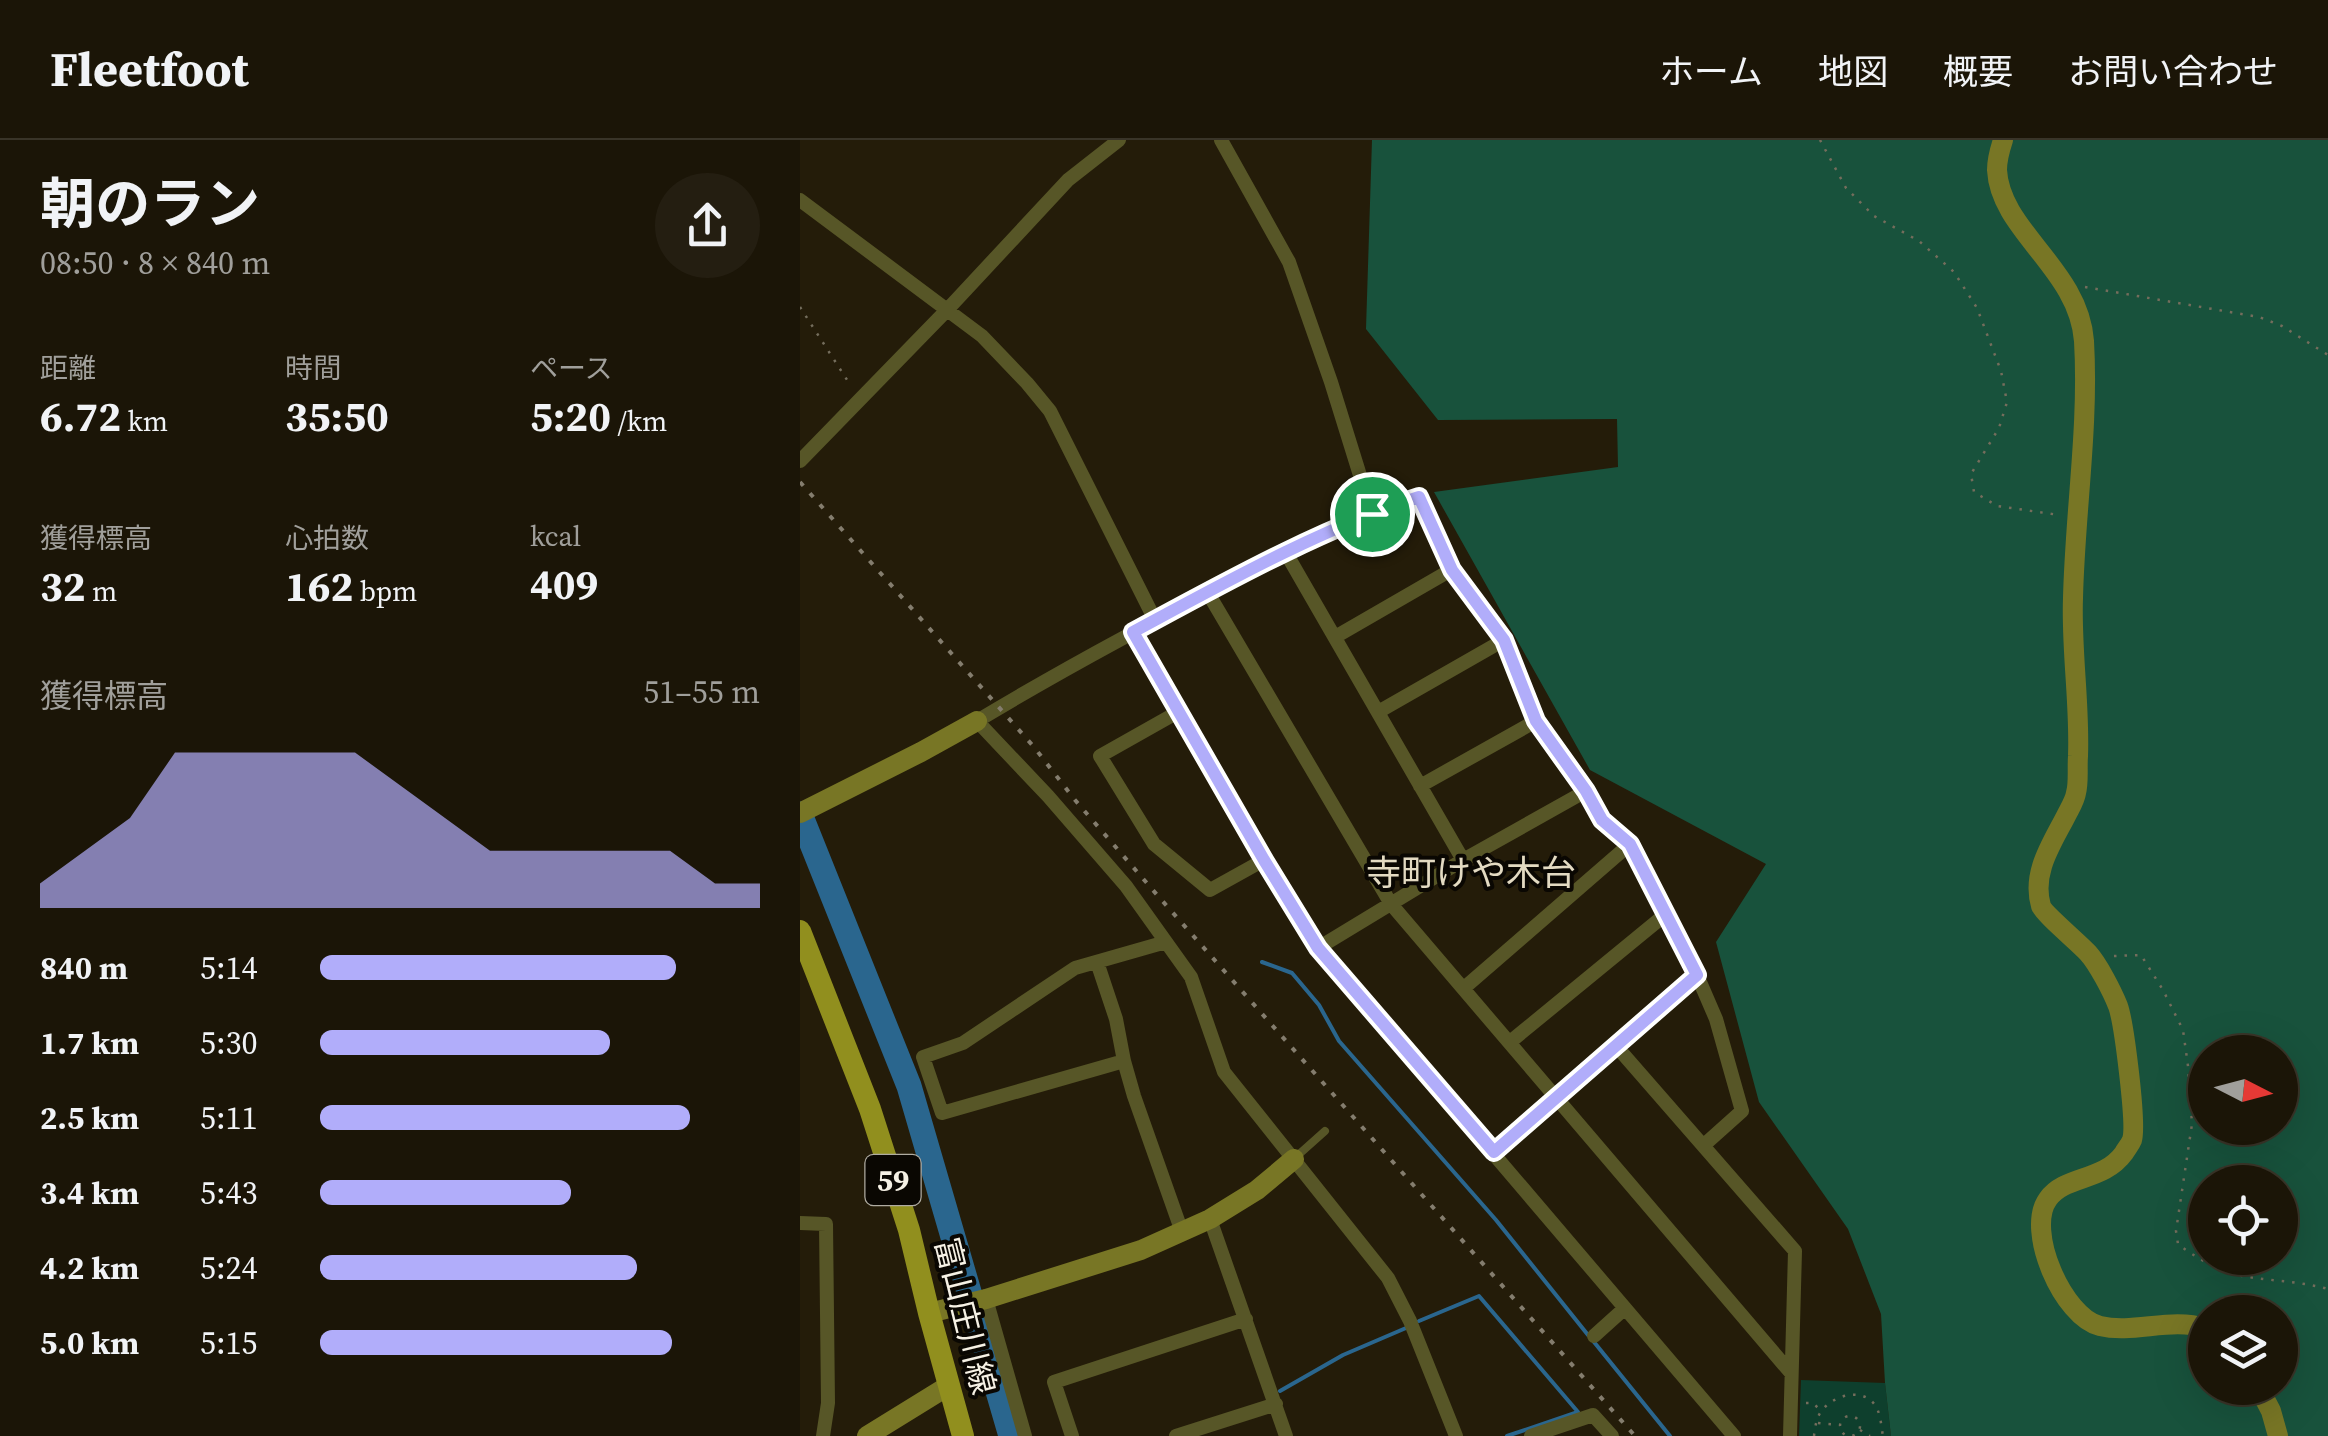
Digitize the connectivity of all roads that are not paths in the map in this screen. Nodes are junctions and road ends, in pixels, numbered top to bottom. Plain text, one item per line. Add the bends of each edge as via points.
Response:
1 (1118, 140) edge
2 (1222, 140) edge
3 (2003, 140) edge
4 (800, 200) edge
5 (947, 310) junction
6 (800, 461) edge
7 (1372, 514) junction
8 (1286, 553) junction
9 (1452, 570) junction
10 (1208, 593) junction
11 (1155, 620) junction
12 (1133, 632) junction
13 (1335, 637) junction
14 (1504, 640) junction
15 (1178, 712) junction
16 (1378, 712) junction
17 (976, 721) junction
18 (1536, 721) junction
19 (1420, 786) junction
20 (1586, 791) junction
21 (805, 810) edge
22 (1630, 844) junction
23 (1264, 860) junction
24 (1463, 860) junction
25 (1392, 904) junction
26 (1666, 914) junction
27 (802, 941) edge
28 (1166, 942) junction
29 (1318, 948) junction
30 (1097, 962) junction
31 (1697, 975) junction
32 (1464, 988) junction
33 (1510, 1042) junction
34 (1617, 1046) junction
35 (1124, 1061) junction
36 (1557, 1097) junction
37 (1325, 1132) dead end
38 (1704, 1145) junction
39 (1494, 1152) junction
40 (1294, 1159) junction
41 (1210, 1220) junction
42 (800, 1223) edge
43 (1182, 1232) junction
44 (986, 1299) junction
45 (1624, 1309) junction
46 (929, 1313) junction
47 (1246, 1319) junction
48 (2188, 1325) edge
49 (1594, 1336) dead end
50 (1791, 1373) junction
51 (948, 1386) junction
52 (1276, 1404) junction
53 (2268, 1405) edge
54 (822, 1436) edge
55 (866, 1436) edge
56 (963, 1436) edge
57 (1025, 1436) edge
58 (1072, 1436) edge
59 (1176, 1436) edge
60 (1286, 1436) edge
61 (1456, 1436) edge
62 (1530, 1436) edge
63 (1612, 1436) edge
64 (1734, 1436) edge
65 (1790, 1436) edge
66 (2278, 1436) edge

1 - 5 street via 1068,180
2 - 7 street via 1290,262
3 - 48 street via 1997,169 2002,192 2064,282 2081,314 2084,339 2072,600 2076,795 2044,856 2041,907 2092,957 2118,1006 2132,1104 2132,1140 2120,1158 2045,1202 2044,1246 2054,1278 2088,1320 2101,1326
4 - 5 street
5 - 6 street
5 - 11 street via 982,336 1050,411
7 - 8 street
7 - 9 street via 1419,497
8 - 10 street
8 - 13 street
9 - 13 street
9 - 14 street
10 - 11 street
10 - 25 street
11 - 12 street
12 - 15 street
12 - 17 street
13 - 16 street
14 - 16 street
14 - 18 street
15 - 23 street
15 - 23 street via 1100,756 1154,844 1210,890
16 - 19 street
17 - 21 street
17 - 28 street via 1113,871
18 - 19 street
18 - 20 street
19 - 24 street
20 - 22 street via 1602,820
20 - 24 street
22 - 26 street
22 - 32 street
23 - 29 street
24 - 25 street
25 - 29 street
25 - 32 street
26 - 31 street
26 - 33 street
27 - 46 main road, 富山庄川線 / 59 via 870,1109
28 - 30 street
28 - 40 street via 1191,977 1224,1072
29 - 39 street
30 - 35 street
30 - 35 street via 1076,968 963,1043 923,1057 942,1113
31 - 34 street
31 - 38 street via 1742,1111
32 - 33 street
33 - 36 street
34 - 36 street
34 - 38 street
35 - 43 street
36 - 39 street
36 - 50 street
37 - 40 lane
38 - 50 street via 1794,1251
39 - 45 street
40 - 41 street
40 - 61 street via 1388,1278
41 - 43 street
41 - 47 street
42 - 54 street via 826,1224 828,1402
43 - 44 street
44 - 46 street
44 - 57 street
45 - 49 street
45 - 64 street
46 - 51 main road, 富山庄川線 / 59
47 - 52 street
47 - 58 street via 1054,1382
50 - 65 street
51 - 55 street
51 - 56 main road, 富山庄川線 / 59
52 - 59 street
52 - 60 street
53 - 66 street
62 - 63 street via 1593,1415

